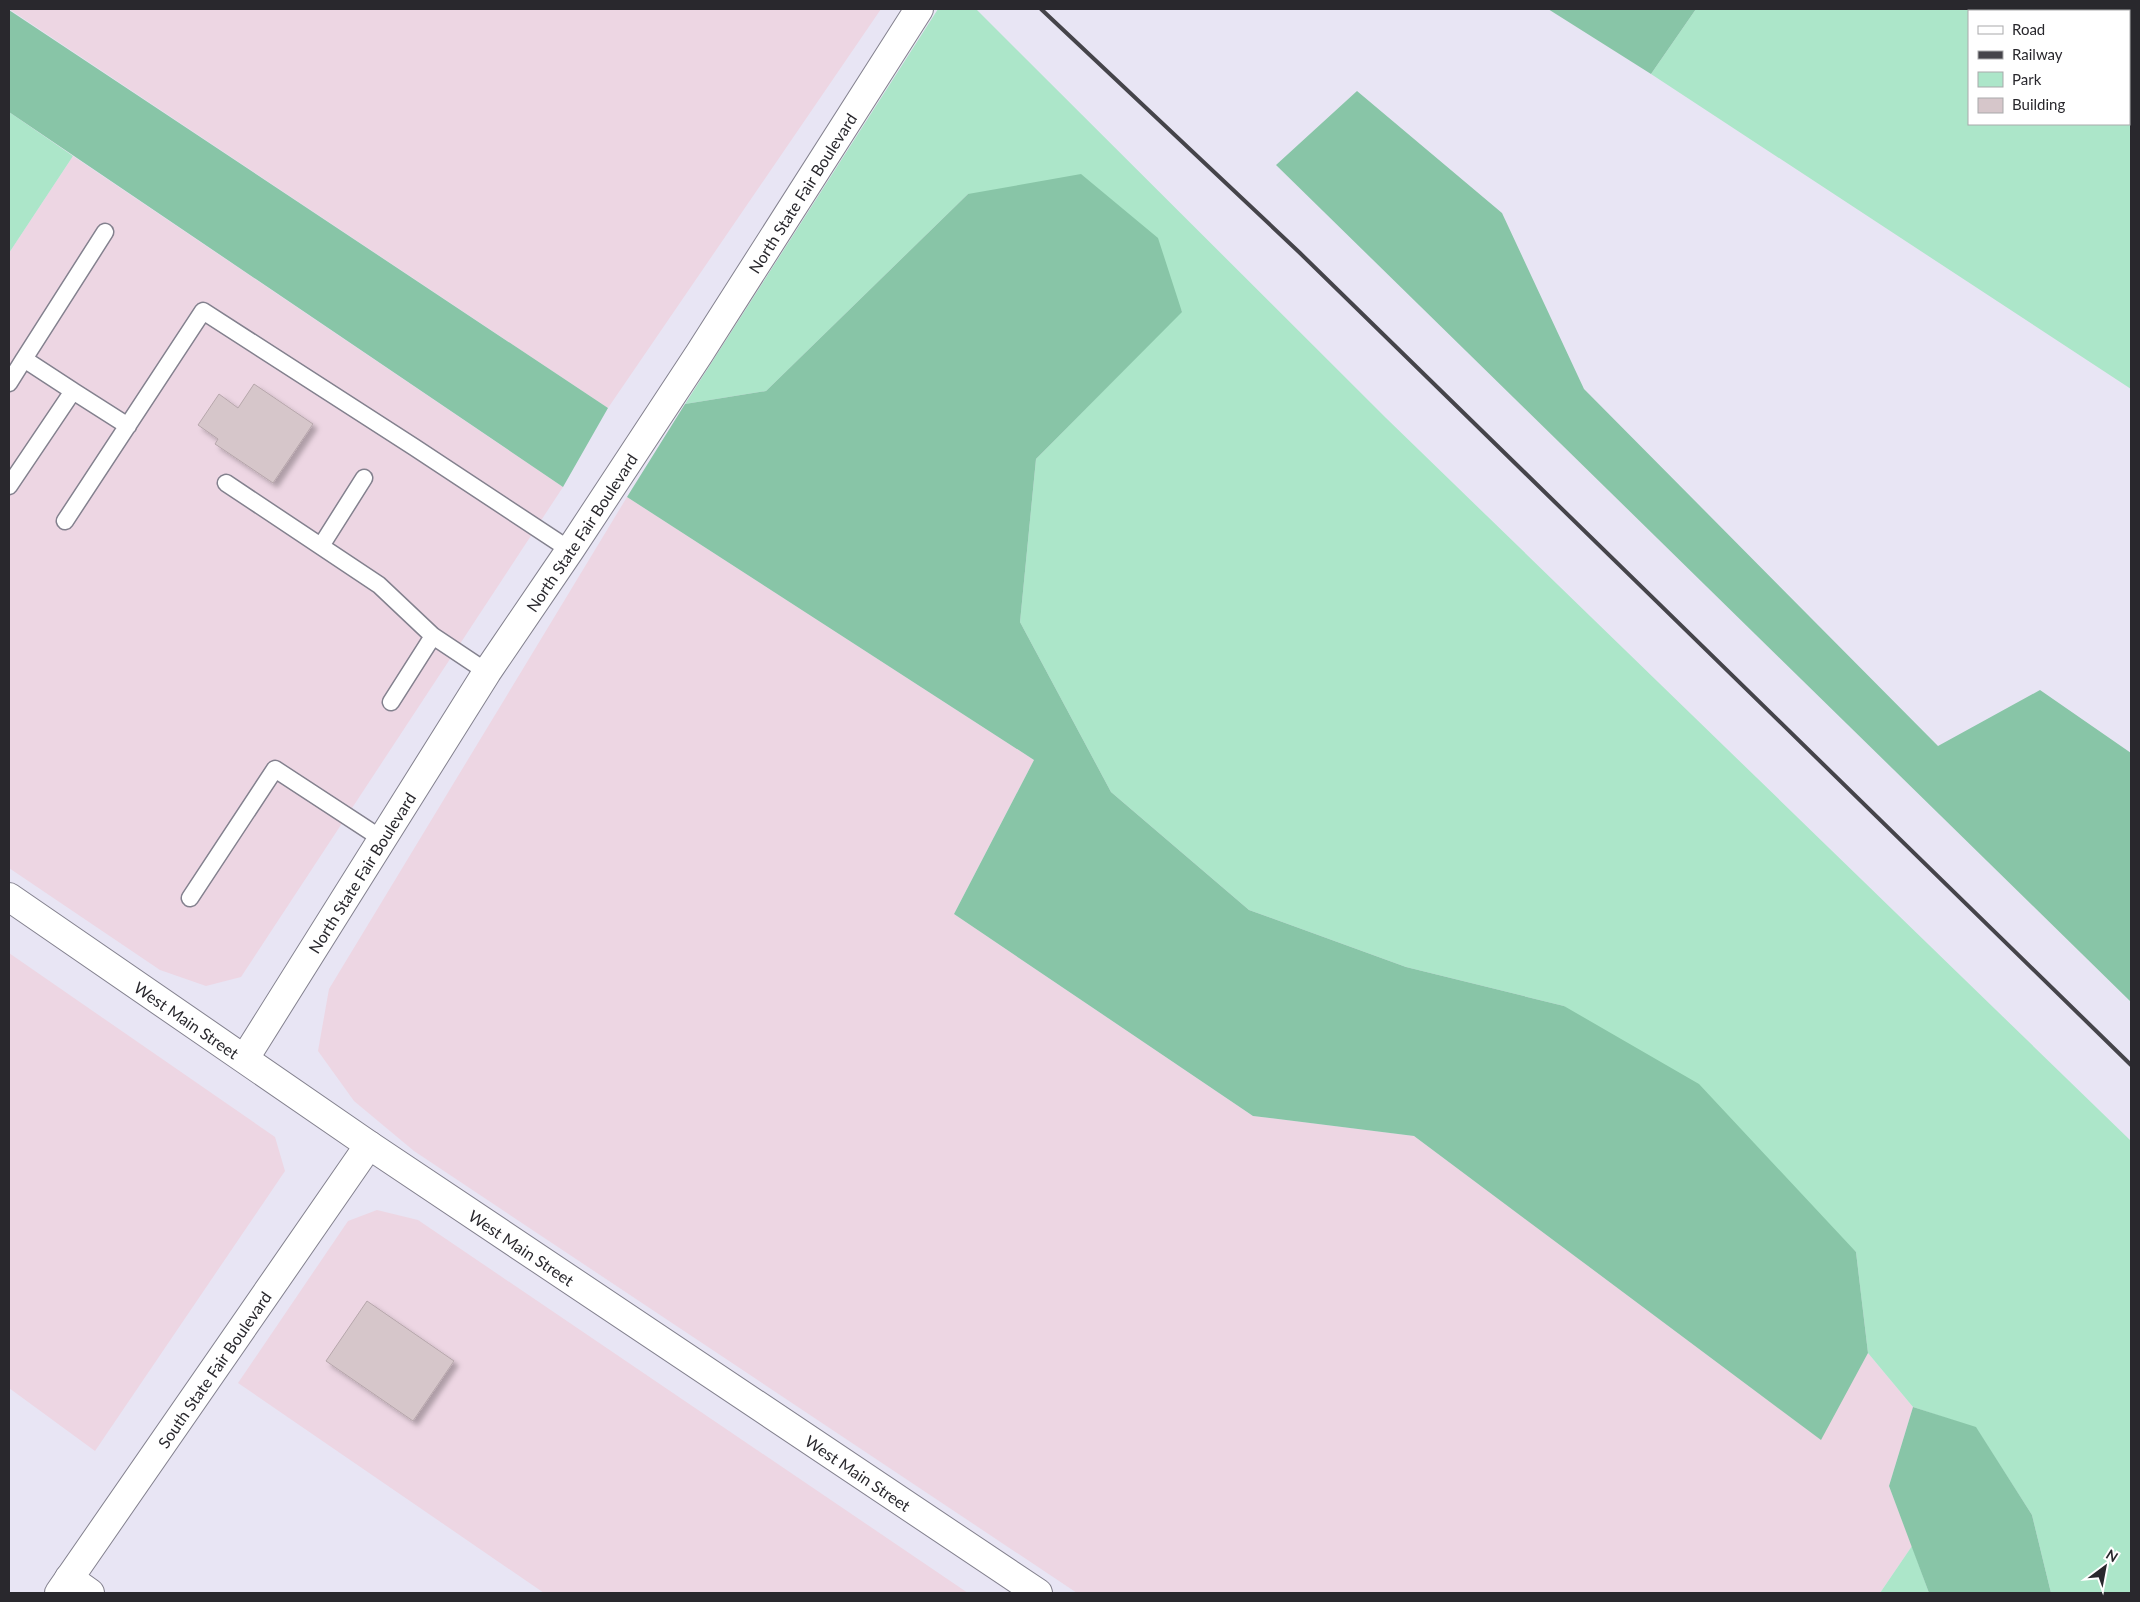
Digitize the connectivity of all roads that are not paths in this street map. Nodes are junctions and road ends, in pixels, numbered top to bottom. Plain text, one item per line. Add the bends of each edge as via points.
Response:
1 (919, 9) edge
2 (104, 232) dead end
3 (24, 359) junction
4 (9, 382) edge
5 (73, 391) junction
6 (128, 426) junction
7 (364, 478) dead end
8 (226, 483) dead end
9 (9, 486) edge
10 (65, 521) dead end
11 (321, 546) junction
12 (570, 550) junction
13 (433, 636) junction
14 (487, 672) junction
15 (391, 702) dead end
16 (382, 840) junction
17 (9, 897) edge
18 (190, 898) dead end
19 (244, 1058) junction
20 (370, 1145) junction
21 (72, 1588) edge
22 (1038, 1593) edge

1 - 12 street, North State Fair Boulevard
2 - 3 lane
3 - 4 lane
3 - 5 lane
5 - 6 lane
5 - 9 lane
6 - 10 lane
6 - 12 lane via 203,311
7 - 11 lane
8 - 11 lane
11 - 13 lane via 379,585
12 - 14 street, North State Fair Boulevard
13 - 14 lane
13 - 15 lane
14 - 16 street, North State Fair Boulevard
16 - 18 lane via 275,769
16 - 19 street, North State Fair Boulevard
17 - 19 street, West Main Street
19 - 20 street, West Main Street
20 - 21 street, South State Fair Boulevard
20 - 22 street, West Main Street

